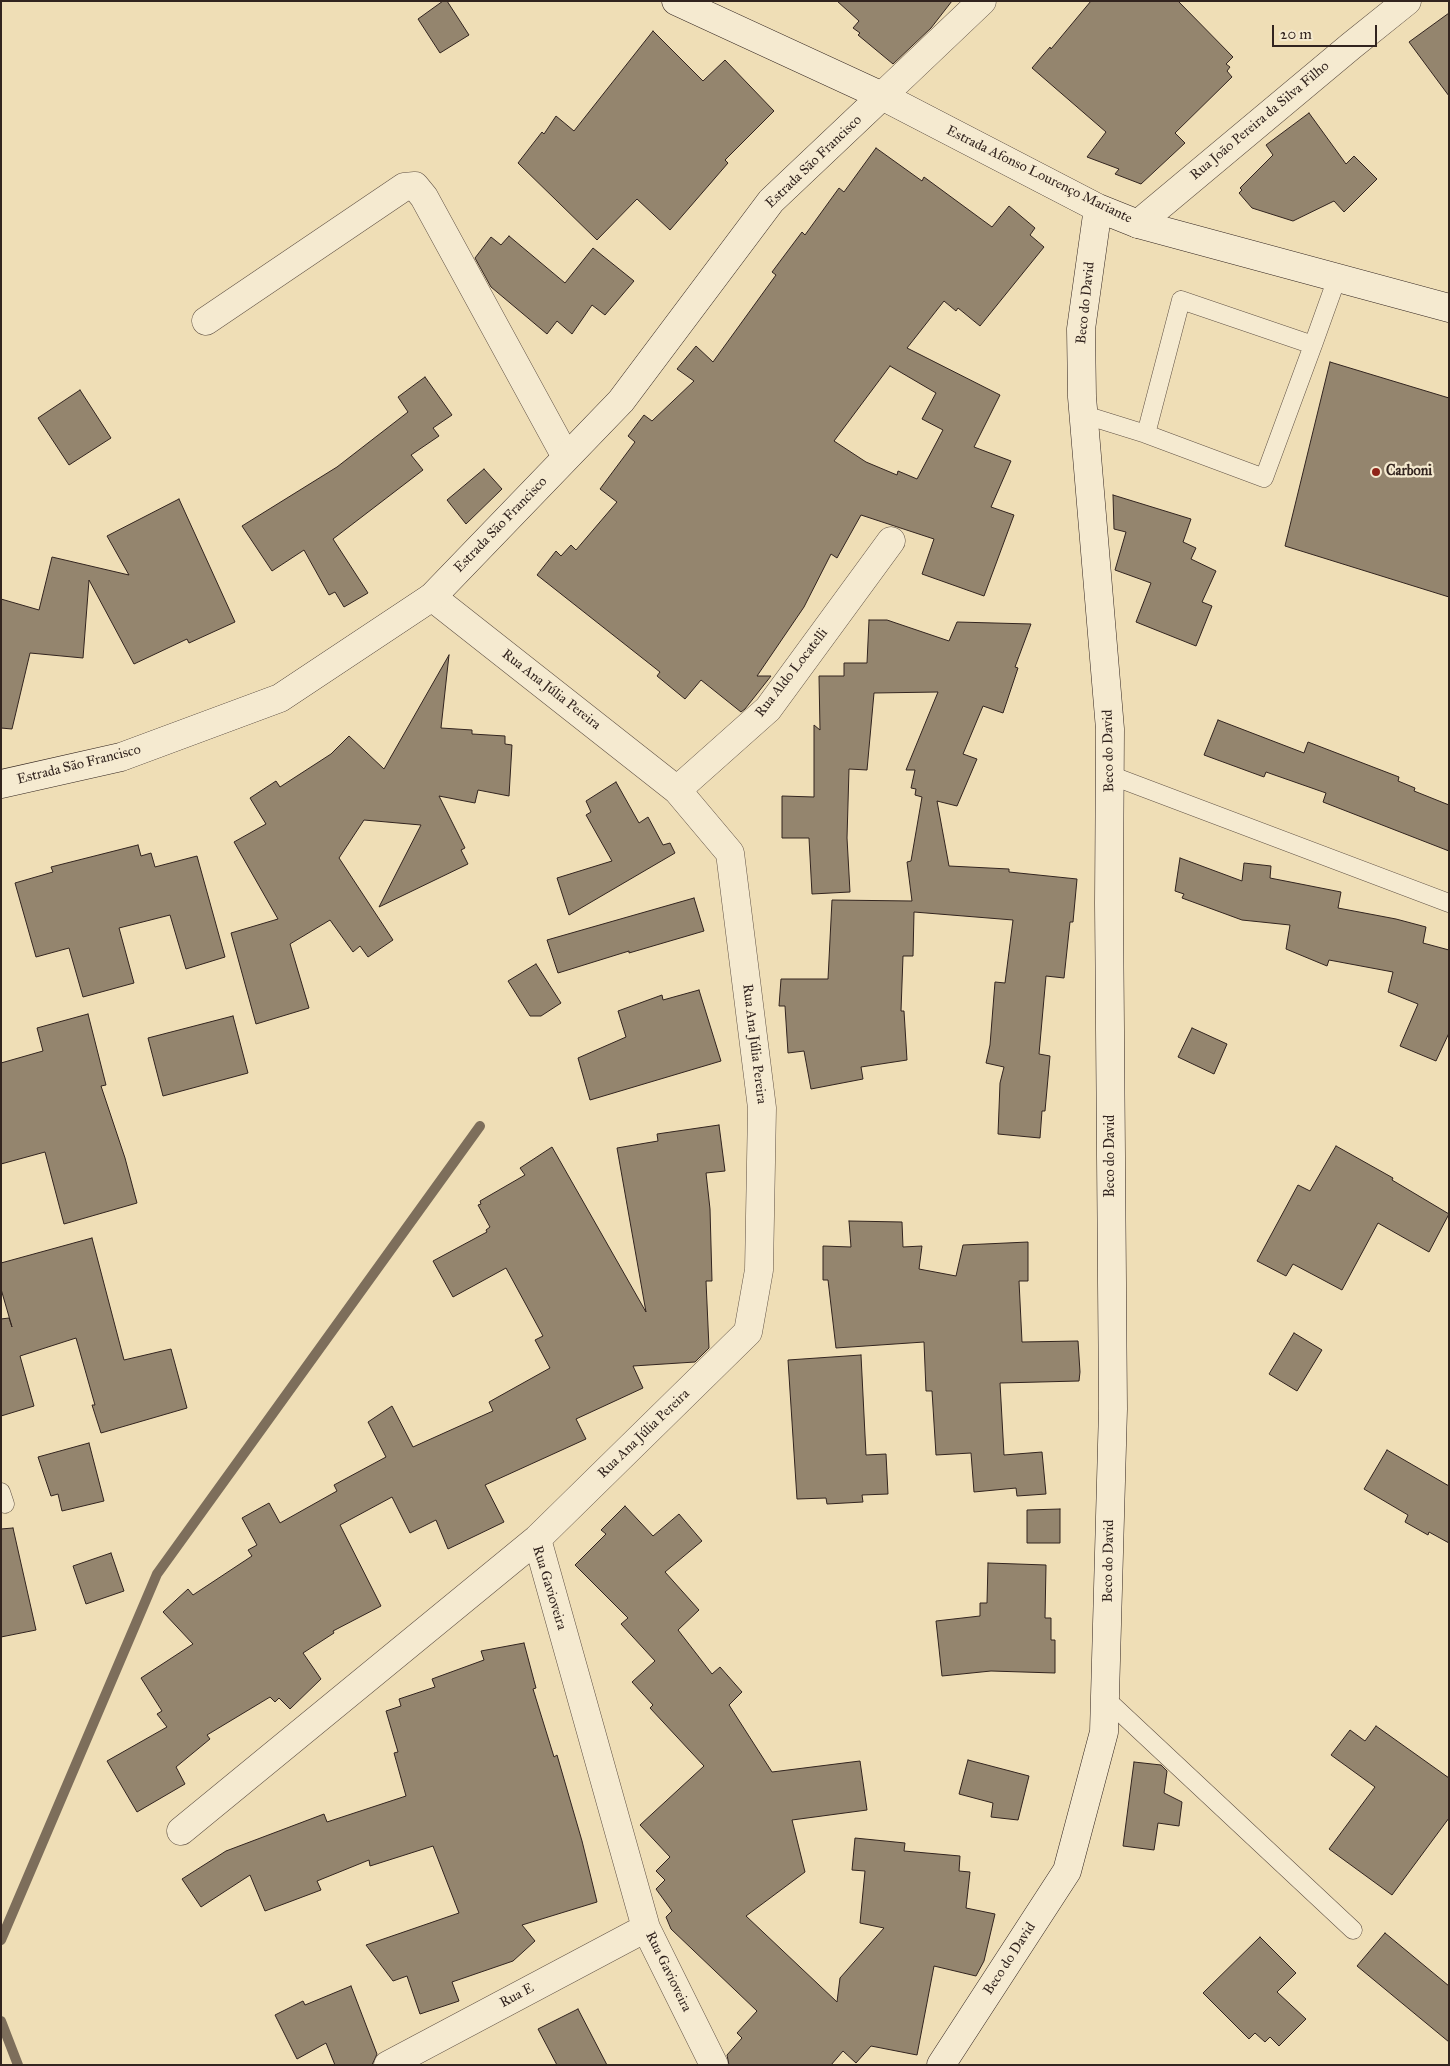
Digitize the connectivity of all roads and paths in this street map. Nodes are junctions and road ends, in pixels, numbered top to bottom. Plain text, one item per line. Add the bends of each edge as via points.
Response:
1 (676, 1) edge
2 (982, 1) edge
3 (1407, 1) edge
4 (882, 96) junction
5 (1098, 208) junction
6 (1138, 224) junction
7 (1337, 278) junction
8 (1449, 308) edge
9 (206, 321) dead end
10 (1313, 345) junction
11 (1084, 415) junction
12 (1146, 434) junction
13 (566, 457) junction
14 (891, 541) dead end
15 (432, 597) junction
16 (1110, 775) junction
17 (1, 784) edge
18 (677, 790) junction
19 (1449, 903) edge
20 (536, 1539) junction
21 (1106, 1699) junction
22 (181, 1831) dead end
23 (646, 1928) junction
24 (1353, 1930) dead end
25 (388, 2065) edge
26 (714, 2065) edge
27 (941, 2065) edge

1 - 4 street, Estrada Afonso Lourenço Mariante
2 - 4 street, Estrada São Francisco
3 - 6 street, Rua João Pereira da Silva Filho
4 - 5 street, Estrada Afonso Lourenço Mariante
4 - 13 street, Estrada São Francisco via 771,201 621,401
5 - 6 street, Estrada Afonso Lourenço Mariante
5 - 11 street, Beco do David via 1081,329
6 - 7 street, Estrada Afonso Lourenço Mariante
7 - 8 street, Estrada Afonso Lourenço Mariante
7 - 10 lane
9 - 13 street via 404,187 415,186 424,197
10 - 12 lane via 1264,478
10 - 12 lane via 1181,300
11 - 12 lane
11 - 16 street, Beco do David via 1110,729
13 - 15 street, Estrada São Francisco
14 - 18 street, Rua Aldo Locatelli via 768,708
15 - 17 street, Estrada São Francisco via 280,698 121,757
15 - 18 street, Rua Ana Júlia Pereira
16 - 19 lane
16 - 21 street, Beco do David via 1113,1409
18 - 20 street, Rua Ana Júlia Pereira via 730,853 762,1108 759,1270 748,1332
20 - 22 street, Rua Gavioveira
20 - 23 street, Rua Gavioveira
21 - 24 lane
21 - 27 street, Beco do David via 1104,1732 1068,1871
23 - 25 street, Rua E
23 - 26 street, Rua Gavioveira

